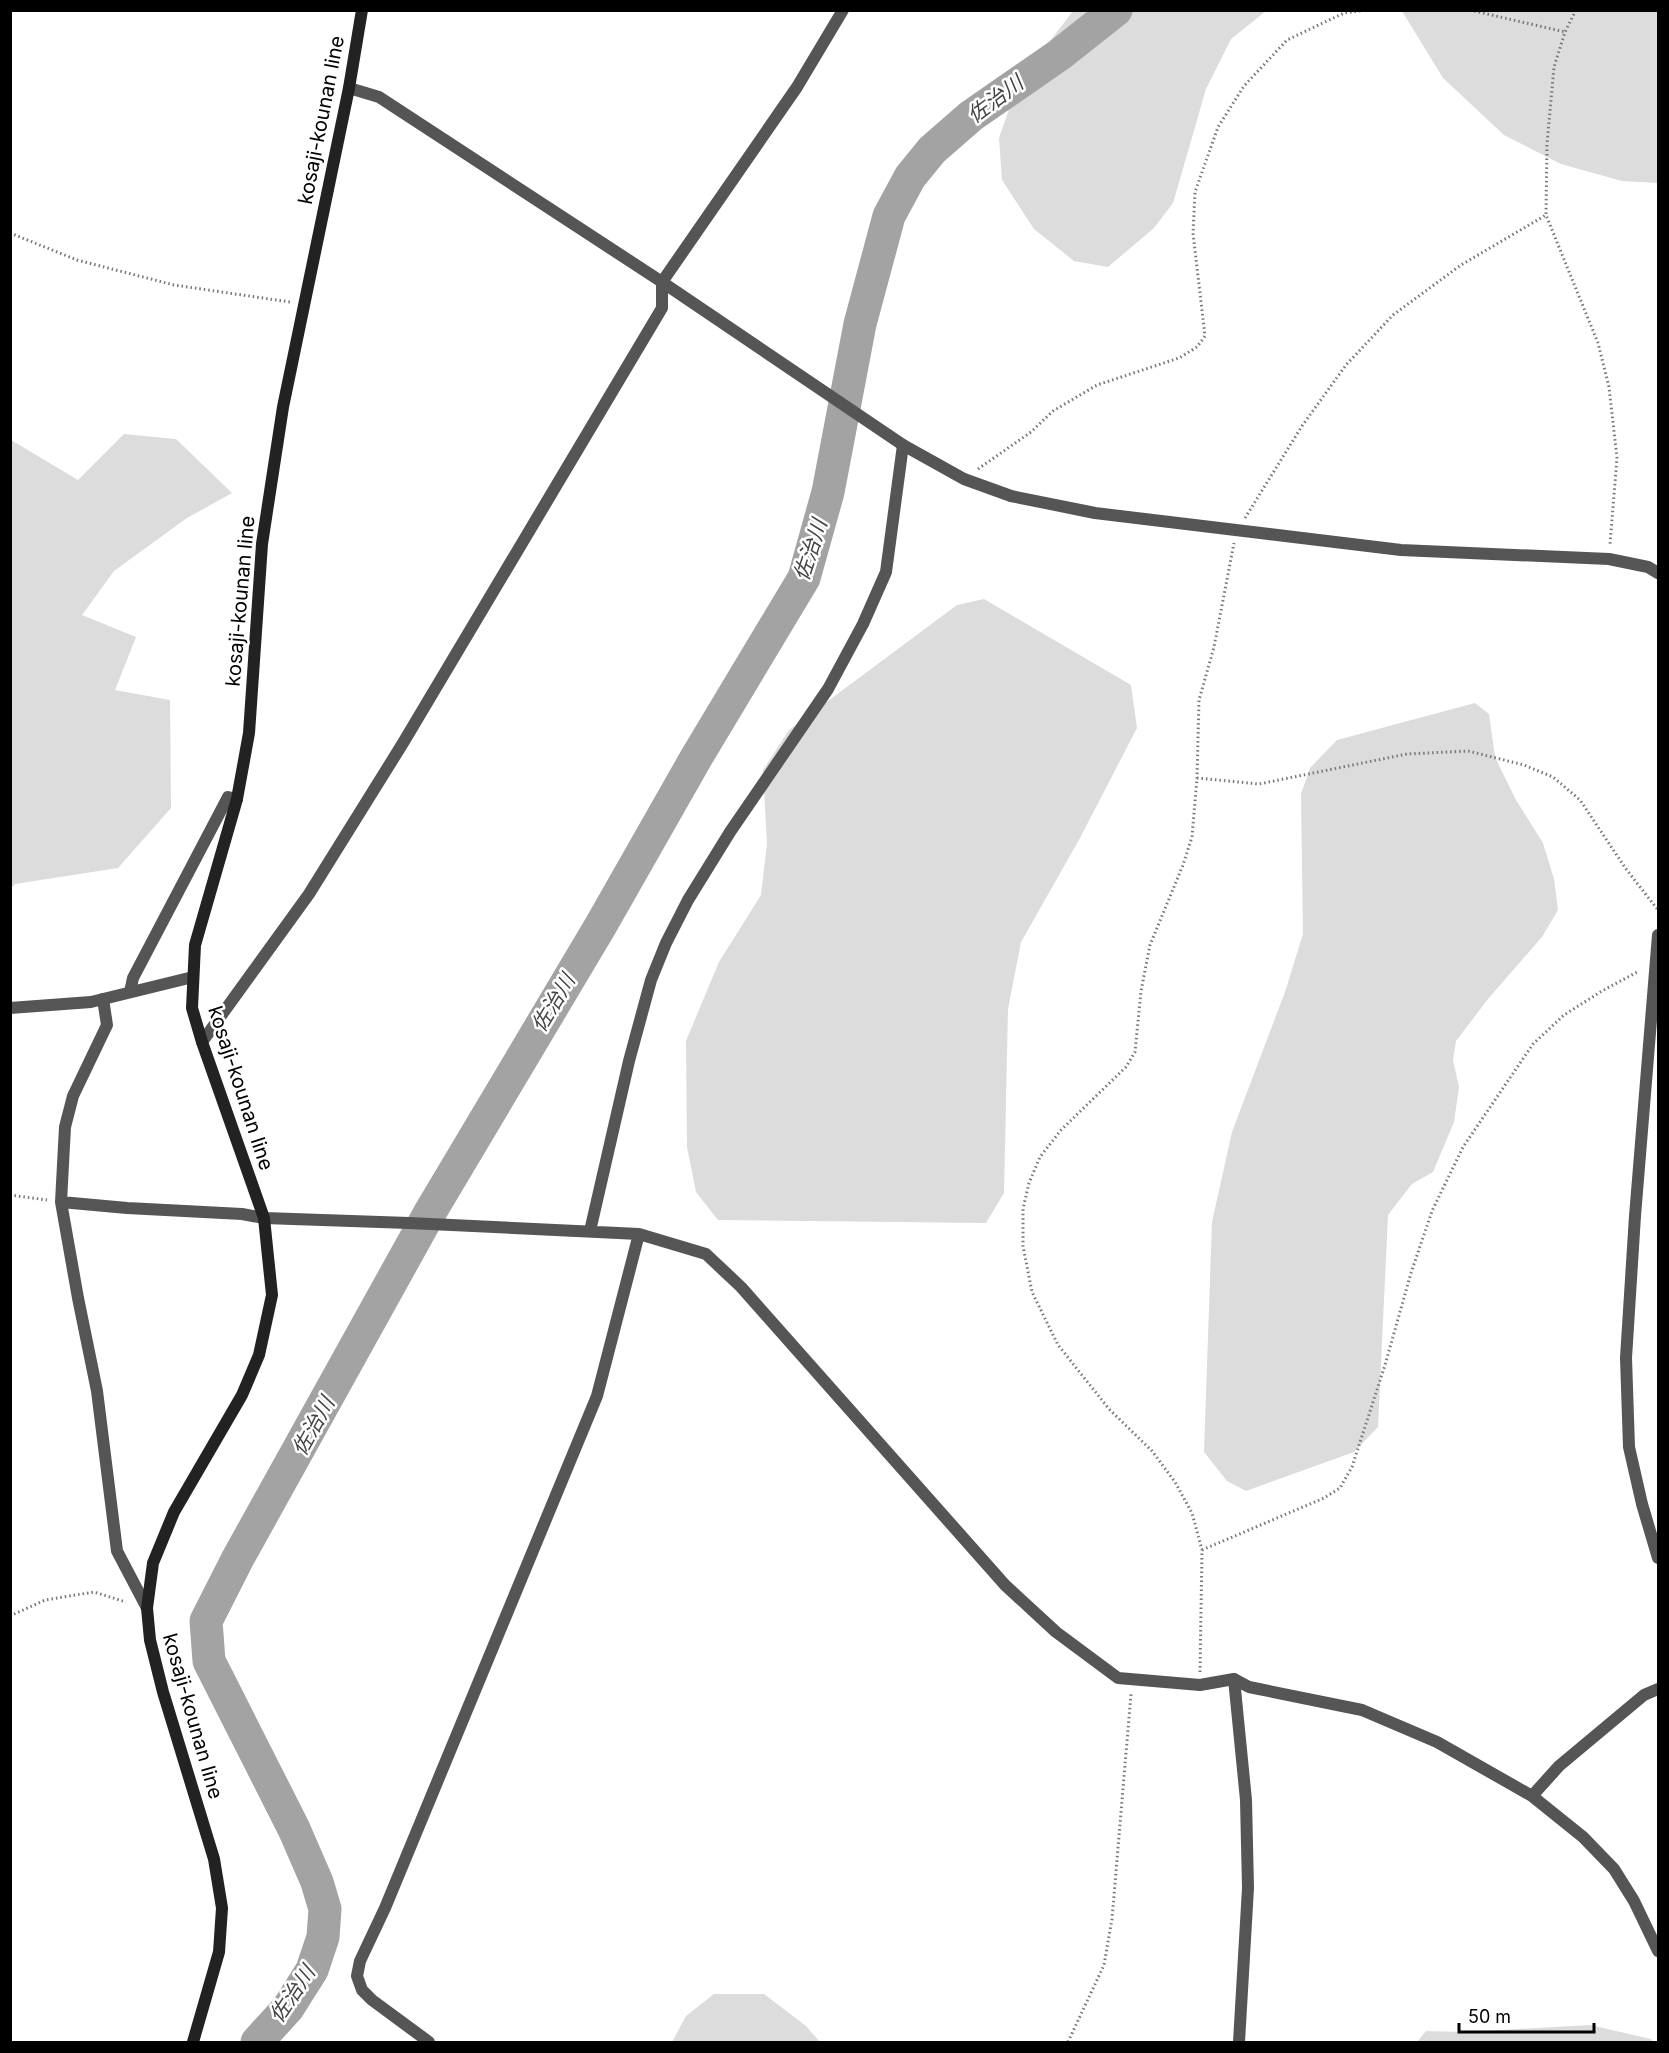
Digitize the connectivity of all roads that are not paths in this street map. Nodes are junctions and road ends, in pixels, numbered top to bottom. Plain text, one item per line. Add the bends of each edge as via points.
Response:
1 (362, 10) edge
2 (843, 10) edge
3 (348, 88) junction
4 (662, 282) junction
5 (903, 445) junction
6 (1659, 573) edge
7 (237, 799) junction
8 (1659, 935) edge
9 (193, 977) junction
10 (130, 992) junction
11 (103, 999) junction
12 (10, 1008) edge
13 (202, 1042) junction
14 (61, 1202) junction
15 (264, 1218) junction
16 (590, 1231) junction
17 (639, 1234) junction
18 (1659, 1558) edge
19 (147, 1608) junction
20 (1234, 1679) junction
21 (1659, 1689) edge
22 (1532, 1796) junction
23 (1659, 1951) edge
24 (193, 2043) edge
25 (429, 2043) edge
26 (1239, 2043) edge

1 - 3 main road, kosaji-kounan line
2 - 4 street via 797,87
3 - 4 street via 379,97
3 - 7 main road, kosaji-kounan line via 283,407 262,544 249,733
4 - 5 street
4 - 13 street via 662,308 409,733 309,894
5 - 6 street via 964,479 1011,496 1095,513 1401,550 1609,559
5 - 16 street via 886,572 863,624 828,689 688,900 651,980
7 - 9 main road, kosaji-kounan line via 195,945
7 - 10 street via 228,797 133,978
8 - 18 street via 1626,1358 1629,1447
9 - 10 street
9 - 13 main road, kosaji-kounan line via 192,1008
10 - 11 street
11 - 12 street
11 - 14 street via 107,1025 73,1096 65,1127
13 - 15 main road, kosaji-kounan line
14 - 15 street
14 - 19 street via 97,1391 117,1551
15 - 16 street
15 - 19 main road, kosaji-kounan line via 272,1295 259,1355 242,1395 174,1512 153,1563
16 - 17 street
17 - 20 street via 706,1254 741,1287 1005,1585 1056,1632 1118,1678 1200,1685
17 - 25 street via 597,1396 360,1961 357,1976 362,1990
19 - 24 main road, kosaji-kounan line via 155,1661 214,1859 222,1908 219,1952
20 - 22 street via 1249,1687 1362,1710 1437,1742
20 - 26 street via 1246,1800 1248,1888
21 - 22 street via 1644,1695 1559,1766
22 - 23 street via 1583,1837 1614,1869

